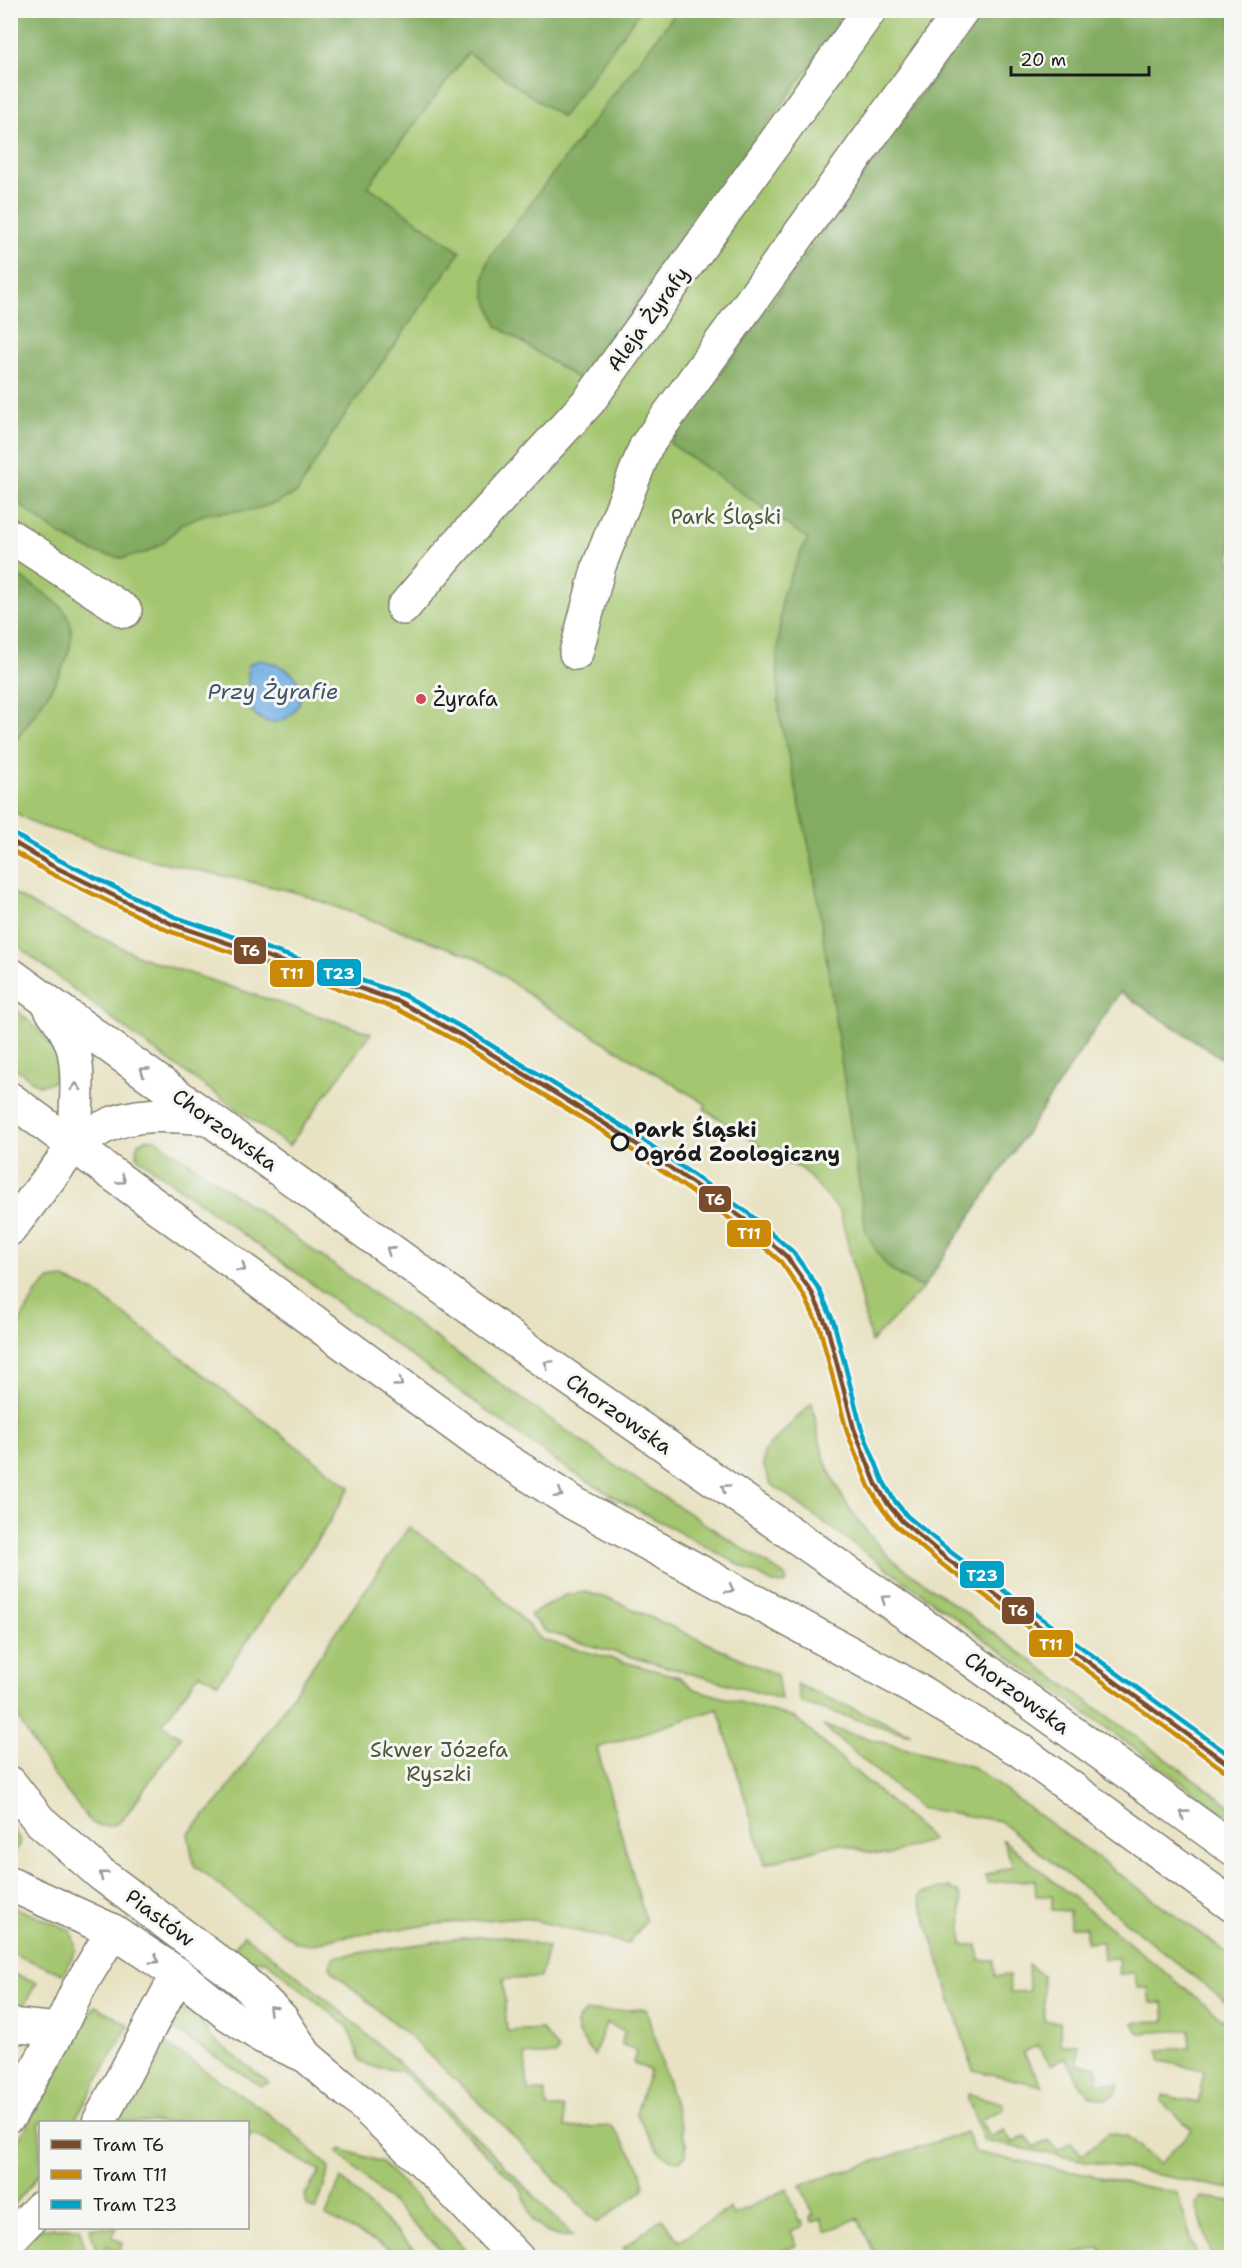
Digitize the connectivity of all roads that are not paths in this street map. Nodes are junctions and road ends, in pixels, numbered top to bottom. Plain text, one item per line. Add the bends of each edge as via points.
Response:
1 (870, 10) edge
2 (962, 10) edge
3 (10, 537) edge
4 (403, 608) dead end
5 (125, 611) dead end
6 (576, 653) dead end
7 (10, 974) edge
8 (40, 995) junction
9 (10, 1099) edge
10 (208, 1118) junction
11 (75, 1145) junction
12 (10, 1229) edge
13 (10, 1783) edge
14 (1232, 1848) edge
15 (10, 1884) edge
16 (1232, 1905) edge
17 (112, 1931) junction
18 (171, 1988) dead end
19 (10, 2025) edge
20 (59, 2030) junction
21 (306, 2056) junction
22 (10, 2115) edge
23 (100, 2121) edge
24 (39, 2209) edge
25 (10, 2239) edge
26 (517, 2258) edge

1 - 4 street, Aleja Żyrafy via 589,401
2 - 6 street via 646,446 599,566
3 - 5 street
7 - 8 street, Chorzowska
10 -> 8 street, Chorzowska
11 -> 8 street via 74,1050 64,1025
9 - 11 street
10 - 11 street via 159,1115 126,1119 103,1127
14 -> 10 street, Chorzowska via 933,1632 538,1357
11 - 12 street
11 -> 16 street via 485,1447 575,1504 896,1678 1018,1749
21 -> 13 street, Piastów via 282,2018 242,1980 101,1874 39,1820
15 - 17 street, Piastów
17 - 20 street
17 -> 21 street, Piastów via 263,2037
18 - 23 street
19 - 20 street
20 - 22 street
21 - 26 street, Piastów via 357,2098
24 - 25 street

